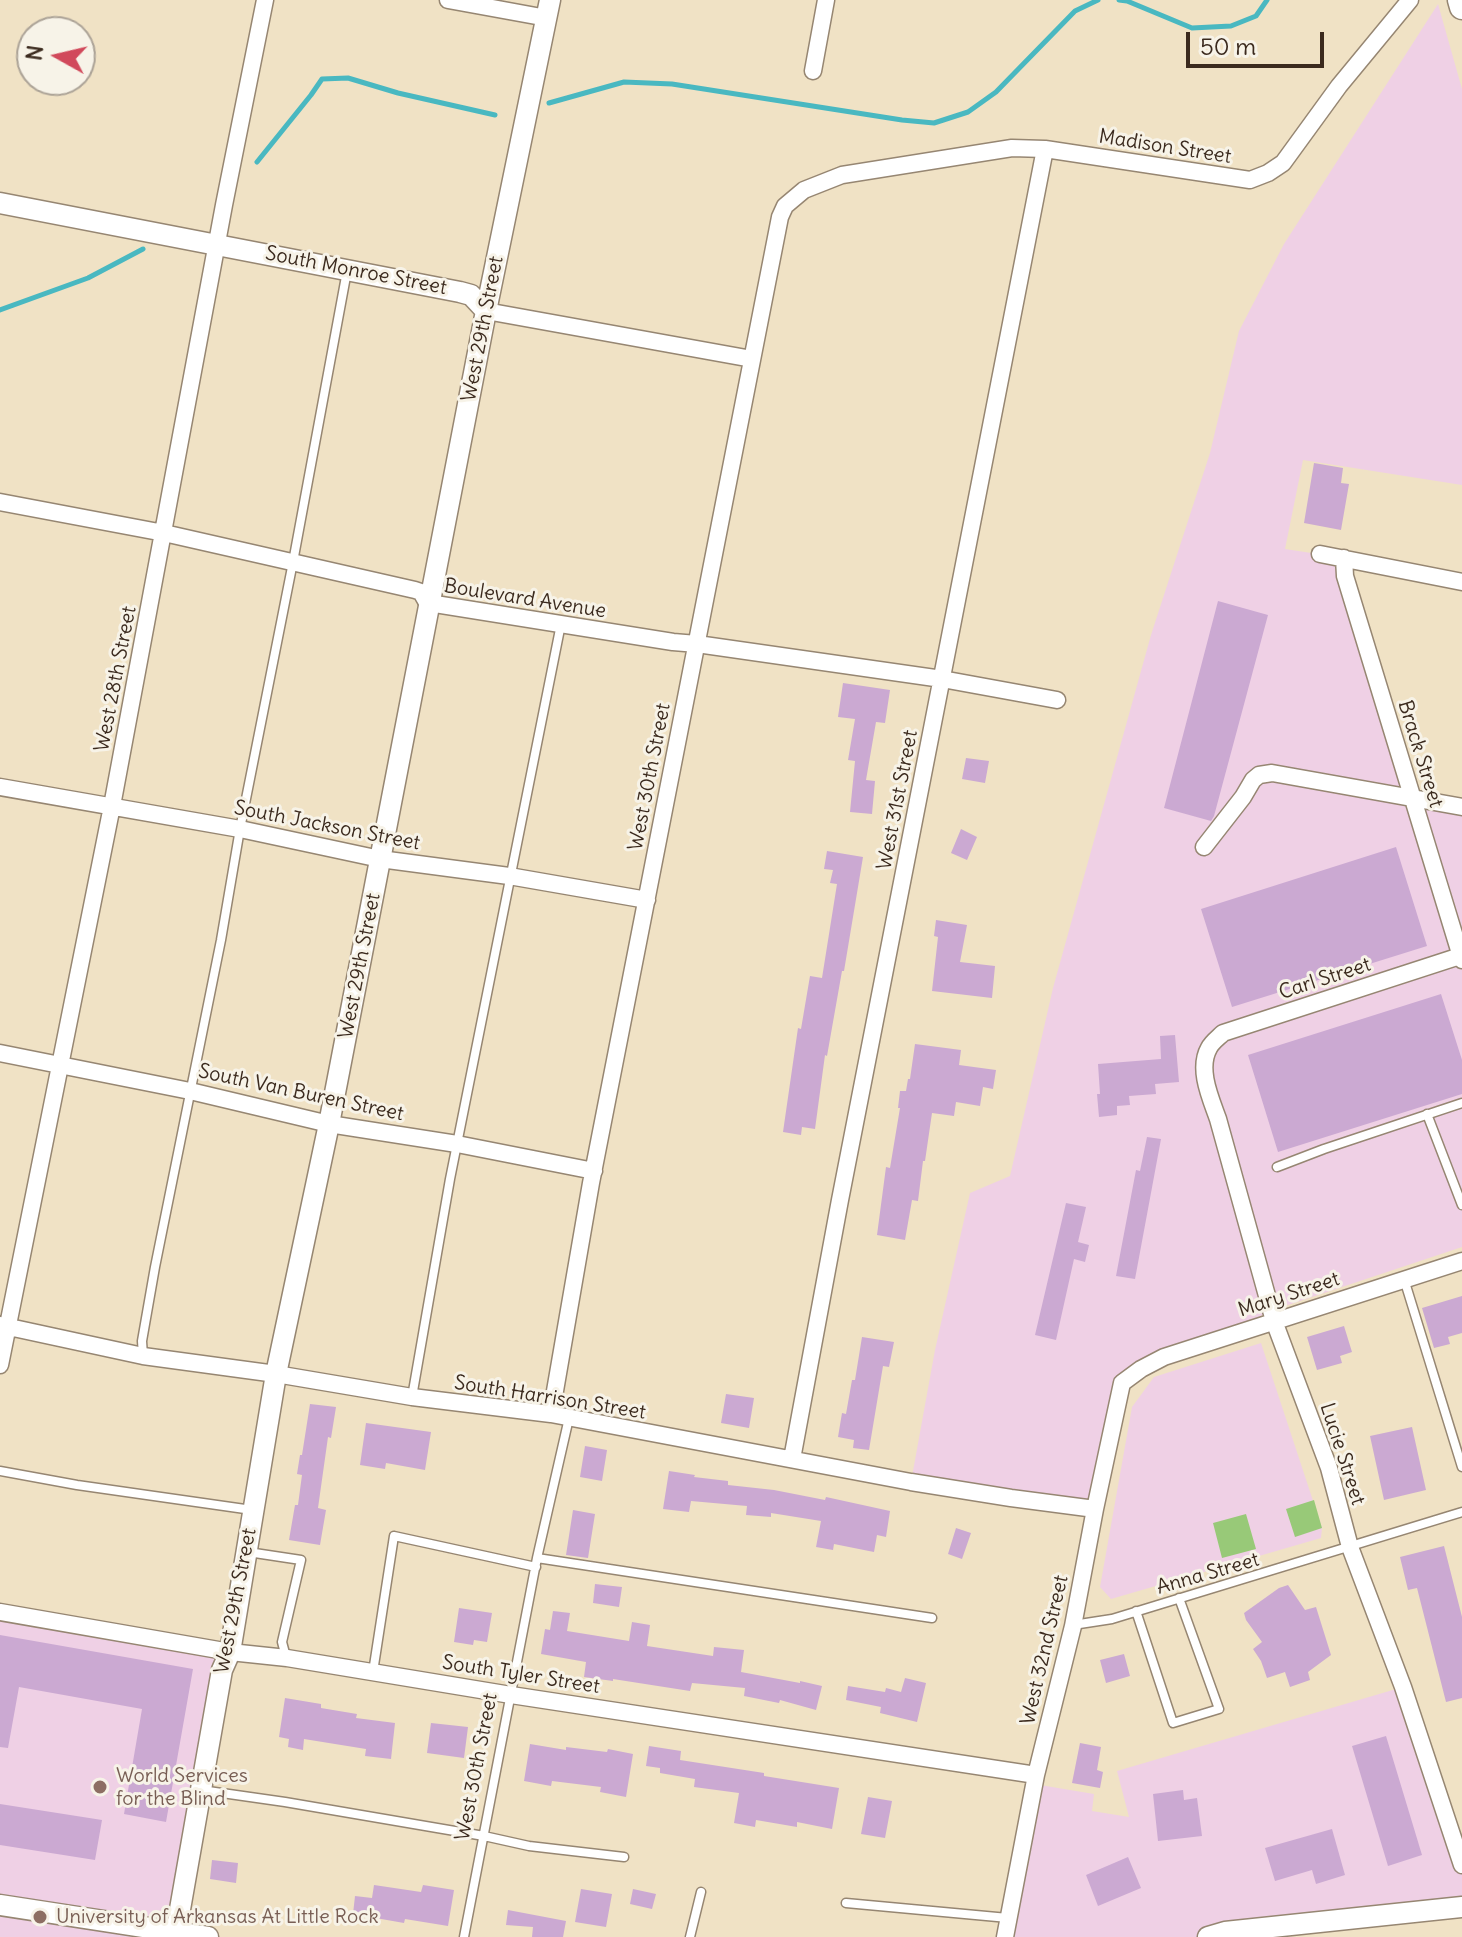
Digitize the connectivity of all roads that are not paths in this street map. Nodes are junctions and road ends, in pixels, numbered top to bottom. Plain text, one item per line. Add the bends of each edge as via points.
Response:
1 (265, 0) edge
2 (448, 0) edge
3 (826, 0) edge
4 (1410, 0) edge
5 (1460, 0) edge
6 (1462, 7) edge
7 (548, 9) edge
8 (813, 71) dead end
9 (1045, 149) junction
10 (834, 178) joint
11 (0, 203) edge
12 (218, 244) junction
13 (347, 270) junction
14 (486, 311) junction
15 (752, 359) junction
16 (0, 502) edge
17 (164, 533) junction
18 (1320, 554) dead end
19 (1344, 558) junction
20 (293, 562) junction
21 (1462, 582) edge
22 (429, 606) junction
23 (561, 624) junction
24 (697, 644) junction
25 (942, 679) junction
26 (1057, 700) dead end
27 (0, 787) edge
28 (1412, 797) junction
29 (112, 806) junction
30 (1462, 807) edge
31 (240, 829) junction
32 (1204, 847) dead end
33 (380, 859) junction
34 (509, 876) junction
35 (647, 900) junction
36 (1461, 958) edge
37 (1208, 1050) joint
38 (0, 1053) edge
39 (59, 1065) junction
40 (190, 1091) junction
41 (1462, 1103) edge
42 (1427, 1114) junction
43 (329, 1124) junction
44 (457, 1144) junction
45 (1277, 1167) dead end
46 (594, 1171) junction
47 (1462, 1205) edge
48 (1462, 1261) edge
49 (1404, 1279) junction
50 (1274, 1321) junction
51 (4, 1326) edge
52 (143, 1356) junction
53 (0, 1365) edge
54 (276, 1374) junction
55 (1131, 1376) joint
56 (412, 1397) junction
57 (551, 1414) junction
58 (569, 1418) junction
59 (792, 1459) junction
60 (1462, 1467) edge
61 (0, 1471) edge
62 (1095, 1509) junction
63 (1462, 1512) edge
64 (254, 1513) junction
65 (1350, 1547) junction
66 (248, 1552) junction
67 (537, 1562) junction
68 (1179, 1598) junction
69 (1136, 1611) junction
70 (0, 1612) edge
71 (932, 1618) dead end
72 (1073, 1626) junction
73 (230, 1652) junction
74 (287, 1658) junction
75 (373, 1672) junction
76 (511, 1695) junction
77 (1036, 1775) junction
78 (200, 1790) junction
79 (484, 1836) junction
80 (624, 1857) dead end
81 (1462, 1865) edge
82 (701, 1892) dead end
83 (846, 1903) dead end
84 (0, 1905) edge
85 (1462, 1907) edge
86 (1009, 1918) junction
87 (176, 1934) edge
88 (208, 1937) edge
89 (464, 1937) edge
90 (690, 1937) edge
91 (1005, 1937) edge
92 (1208, 1937) edge

1 - 12 street, West 28th Street
2 - 7 street
3 - 8 street
4 - 9 street, Madison Street via 1283,163 1268,173 1250,180
5 - 6 main road
7 - 14 street, West 29th Street
9 - 10 street, Madison Street via 1012,148
9 - 25 street, West 31st Street
10 - 15 street, West 30th Street via 804,190 780,217
11 - 12 street, South Monroe Street
12 - 13 street, South Monroe Street
12 - 17 street, West 28th Street
13 - 14 street, South Monroe Street via 471,295
13 - 20 lane
14 - 15 street, South Monroe Street
14 - 22 street, West 29th Street
15 - 24 street, West 30th Street
16 - 17 street, Boulevard Avenue
17 - 20 street, Boulevard Avenue
17 - 29 street, West 28th Street
18 - 19 street
19 - 21 street
19 - 28 street, Brack Street
20 - 22 street, Boulevard Avenue via 415,590
20 - 31 lane
22 - 23 street, Boulevard Avenue
22 - 33 street, West 29th Street
23 - 24 street, Boulevard Avenue
23 - 34 lane
24 - 25 street, Boulevard Avenue
24 - 35 street, West 30th Street
25 - 26 street, Boulevard Avenue
25 - 59 street, West 31st Street
27 - 29 street, South Jackson Street
28 - 30 street
28 - 32 street via 1259,775
28 - 36 street, Brack Street
29 - 31 street, South Jackson Street
29 - 39 street, West 28th Street
31 - 33 street, South Jackson Street
31 - 40 lane
33 - 34 street, South Jackson Street
33 - 43 street, West 29th Street
34 - 35 street, South Jackson Street
34 - 44 lane
35 - 46 street, West 30th Street
36 - 37 street, Carl Street via 1223,1033
37 - 50 street, Lucie Street via 1205,1076
38 - 39 street, South Van Buren Street
39 - 40 street, South Van Buren Street
39 - 51 street, West 28th Street
40 - 43 street, South Van Buren Street
40 - 52 lane
41 - 42 lane
42 - 45 lane
42 - 47 lane
43 - 44 street, South Van Buren Street
43 - 54 street, West 29th Street
44 - 46 street, South Van Buren Street
44 - 56 lane
46 - 57 street, West 30th Street
48 - 49 street, Mary Street
49 - 50 street, Mary Street
49 - 60 lane
50 - 55 street, Mary Street via 1164,1357
50 - 65 street, Lucie Street via 1329,1468
51 - 52 street, South Harrison Street
51 - 53 street, West 28th Street
52 - 54 street, South Harrison Street
54 - 56 street, South Harrison Street
54 - 64 street, West 29th Street
55 - 62 street, West 32nd Street via 1122,1383
56 - 57 street, South Harrison Street
57 - 58 street, South Harrison Street
58 - 59 street, South Harrison Street
58 - 67 lane, West 30th Street
59 - 62 street, South Harrison Street
61 - 64 lane
62 - 72 street, West 32nd Street
63 - 65 lane, Anna Street
64 - 66 street, West 29th Street
65 - 68 lane, Anna Street
65 - 81 street, Lucie Street
66 - 73 street, West 29th Street
66 - 74 lane via 301,1560 282,1642
67 - 71 lane
67 - 75 lane via 394,1536
67 - 76 lane, West 30th Street
68 - 69 lane, Anna Street
68 - 69 lane via 1219,1709 1173,1723
69 - 72 lane, Anna Street
70 - 73 street, South Tyler Street
72 - 77 street, West 32nd Street
73 - 74 street, South Tyler Street
73 - 78 street, West 29th Street
74 - 75 street, South Tyler Street
75 - 76 street, South Tyler Street
76 - 77 street, South Tyler Street
76 - 79 lane, West 30th Street
77 - 86 street, West 32nd Street
78 - 79 lane
78 - 87 street, West 29th Street
79 - 80 lane
79 - 89 lane, West 30th Street
82 - 90 lane
83 - 86 lane
84 - 87 street
85 - 92 street
86 - 91 street, West 32nd Street
87 - 88 street

